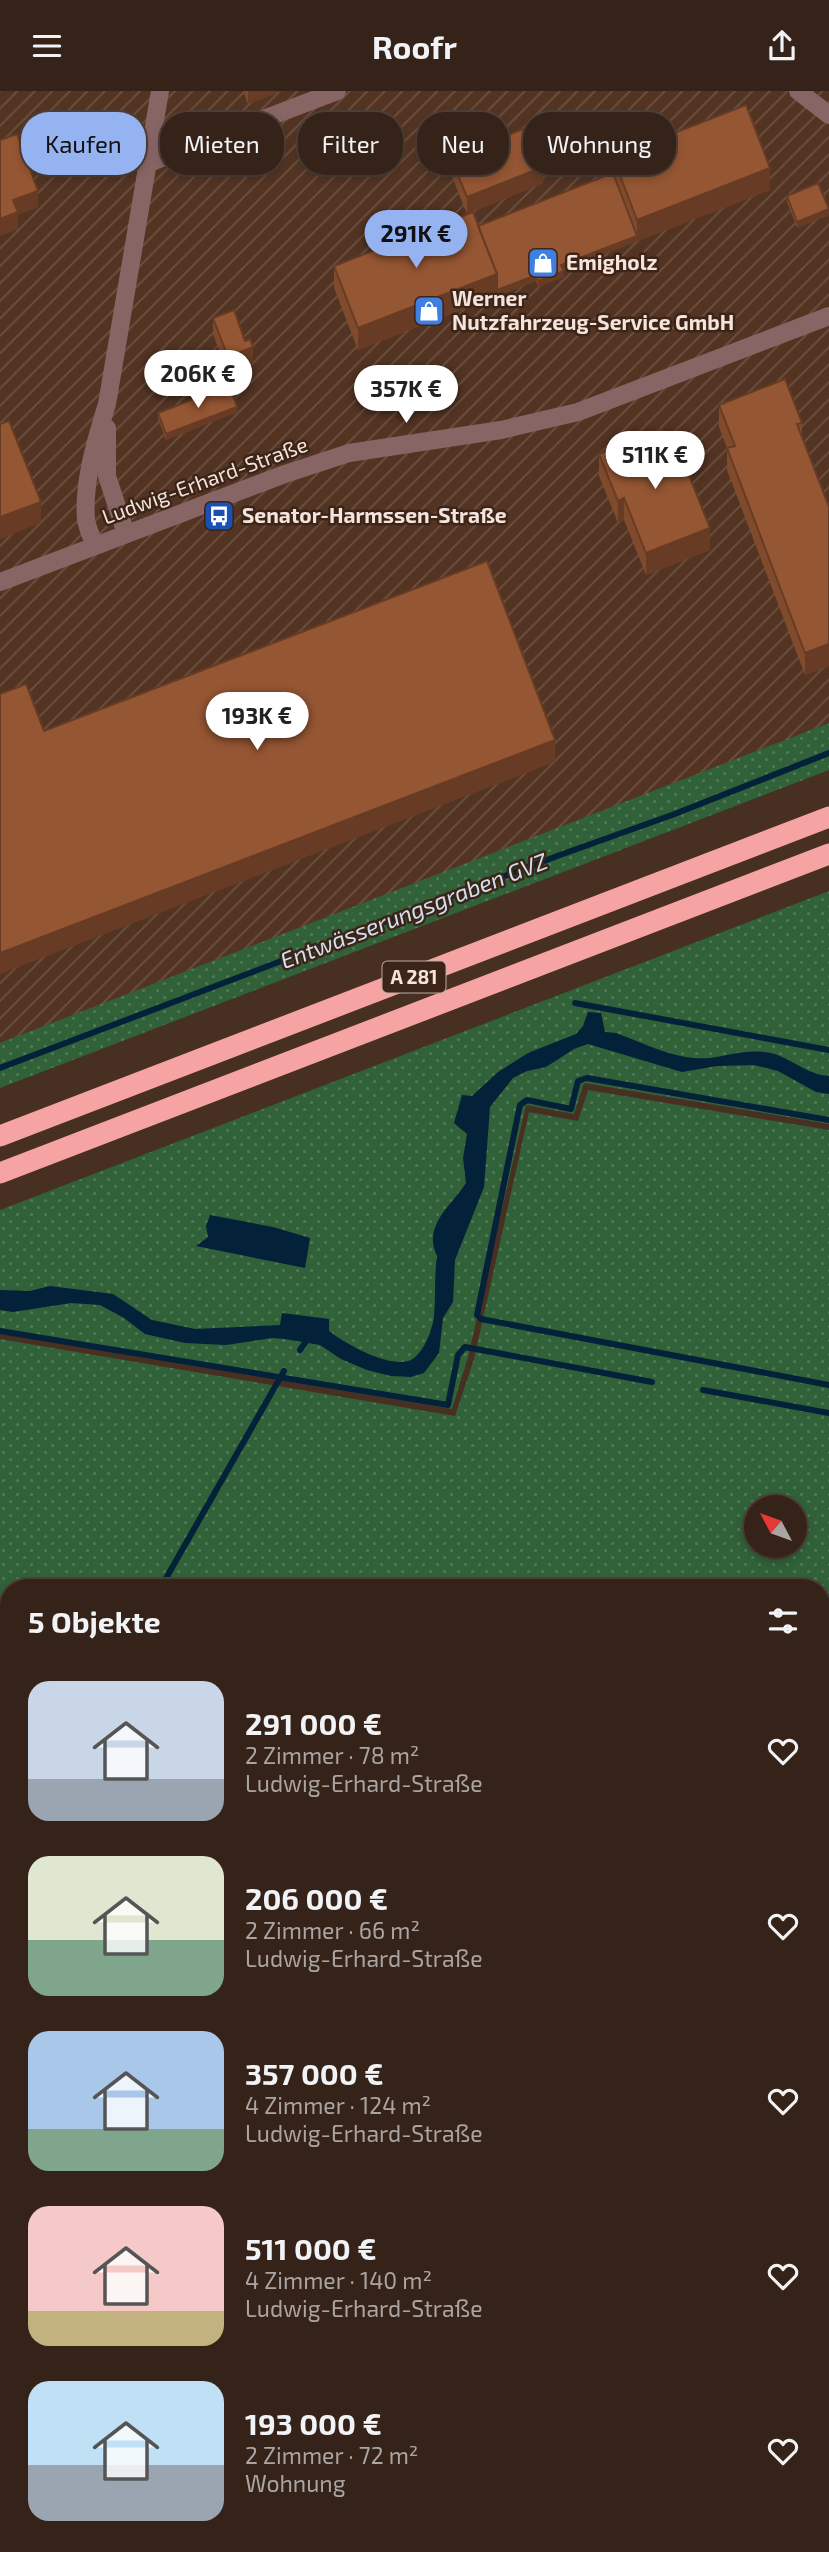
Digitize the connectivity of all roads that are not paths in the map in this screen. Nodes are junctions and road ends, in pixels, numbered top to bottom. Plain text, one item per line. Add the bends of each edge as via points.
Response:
1 (160, 91) edge
2 (337, 91) edge
3 (799, 91) edge
4 (829, 115) edge
5 (146, 164) joint
6 (144, 175) edge
7 (829, 316) edge
8 (107, 404) junction
9 (126, 534) junction
10 (95, 546) junction
11 (0, 582) edge
12 (829, 817) edge
13 (829, 854) edge
14 (0, 1136) edge
15 (0, 1173) edge

1 - 5 street
2 - 5 street
3 - 4 street
6 - 8 street
7 - 9 street, Ludwig-Erhard-Straße via 578,412 501,430 349,453
8 - 9 street via 107,476
8 - 10 street via 86,500 86,523
9 - 10 street, Ludwig-Erhard-Straße
10 - 11 street, Ludwig-Erhard-Straße
12 - 14 highway, A 281
13 - 15 highway, A 281

